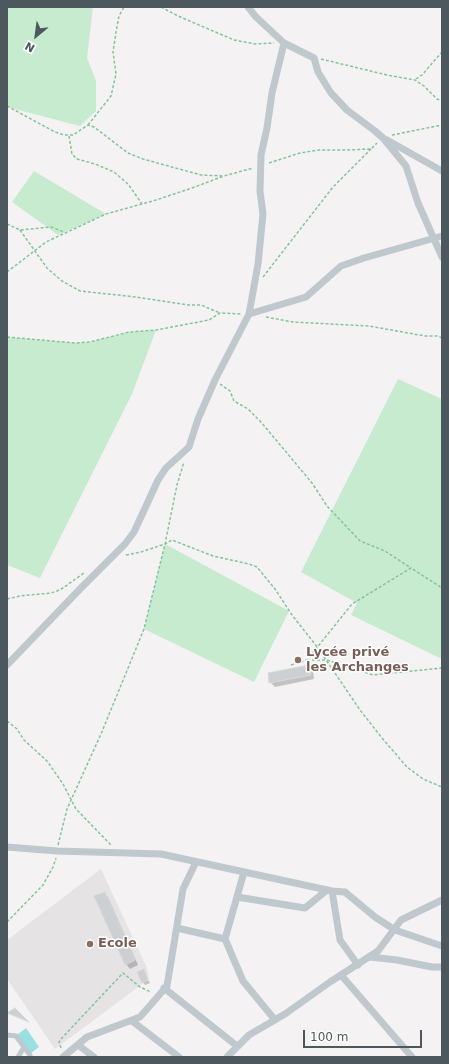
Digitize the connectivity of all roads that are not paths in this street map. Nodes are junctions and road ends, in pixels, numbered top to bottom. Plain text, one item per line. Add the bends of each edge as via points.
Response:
1 (248, 7) edge
2 (284, 43) junction
3 (383, 138) junction
4 (442, 171) edge
5 (442, 236) edge
6 (434, 239) junction
7 (442, 257) edge
8 (249, 314) junction
9 (7, 665) edge
10 (7, 847) edge
11 (196, 862) junction
12 (244, 872) junction
13 (330, 890) junction
14 (237, 897) junction
15 (442, 900) edge
16 (177, 928) junction
17 (395, 930) junction
18 (225, 939) junction
19 (442, 946) edge
20 (370, 957) junction
21 (358, 965) junction
22 (442, 967) edge
23 (341, 975) junction
24 (164, 988) junction
25 (275, 1020) junction
26 (132, 1021) junction
27 (7, 1035) edge
28 (78, 1045) junction
29 (237, 1046) junction
30 (24, 1047) junction
31 (64, 1056) edge
32 (18, 1057) edge
33 (30, 1057) edge
34 (94, 1057) edge
35 (179, 1057) edge
36 (227, 1057) edge
37 (412, 1057) edge

1 - 2 street
2 - 3 street via 314,58 318,72 337,99
2 - 8 street via 272,93 260,166 263,214
3 - 4 street
3 - 6 street via 406,166 418,203
5 - 6 street
6 - 7 street
6 - 8 street via 341,266 306,297
8 - 9 street via 215,380 189,447 166,468 158,480 126,544
10 - 11 street via 161,854
11 - 12 street
11 - 16 street via 183,889
12 - 13 street
12 - 14 street
13 - 14 street via 305,908
13 - 17 street via 345,892
13 - 21 street via 340,940
14 - 18 street
15 - 17 street via 401,920
16 - 18 street
16 - 24 street
17 - 19 street
17 - 20 street
18 - 25 street via 243,981
20 - 21 street
20 - 22 street
21 - 23 street
23 - 25 street
23 - 37 street
24 - 26 street via 140,1018
24 - 29 street
25 - 29 street via 249,1035
26 - 28 street via 87,1037
26 - 35 street
27 - 30 street via 16,1036
28 - 31 street
28 - 34 street
29 - 36 street
30 - 32 street
30 - 33 street

